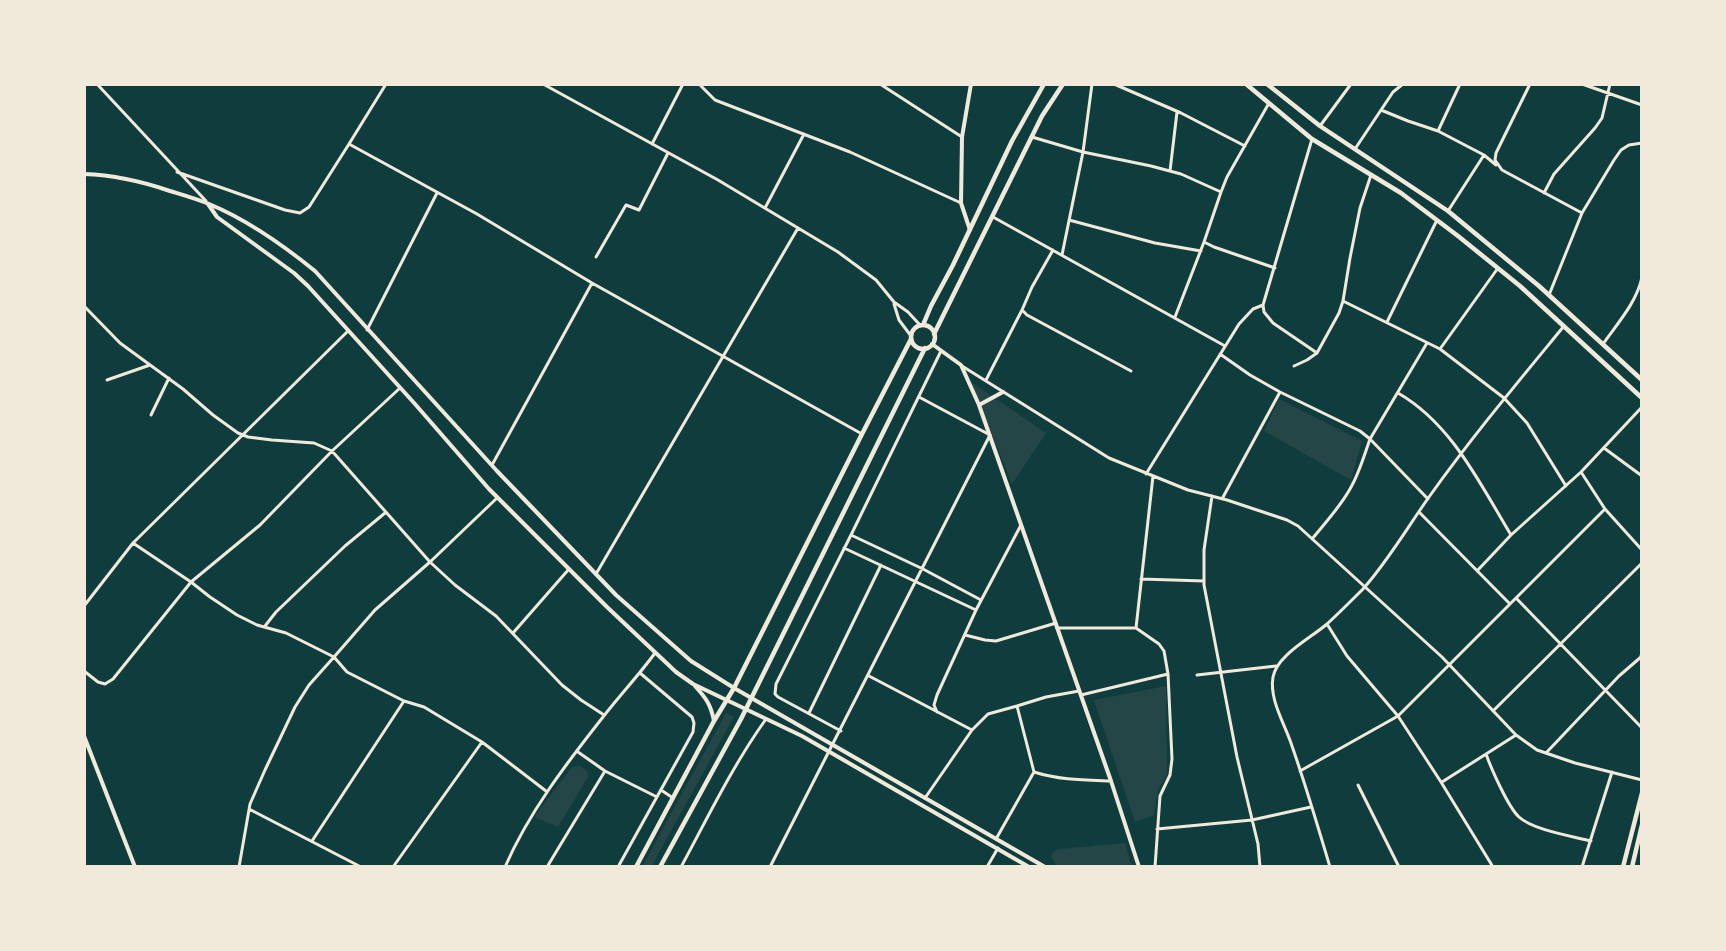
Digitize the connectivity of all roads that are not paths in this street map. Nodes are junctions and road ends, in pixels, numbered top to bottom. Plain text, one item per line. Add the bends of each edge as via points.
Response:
1 (97, 84) edge
2 (386, 84) edge
3 (543, 84) edge
4 (683, 84) edge
5 (699, 84) edge
6 (880, 84) edge
7 (971, 84) edge
8 (1044, 84) edge
9 (1063, 84) edge
10 (1092, 84) edge
11 (1114, 84) edge
12 (1246, 84) edge
13 (1267, 84) edge
14 (1351, 84) edge
15 (1403, 84) edge
16 (1460, 84) edge
17 (1530, 84) edge
18 (1582, 84) edge
19 (1610, 84) edge
20 (1608, 92) junction
21 (1269, 103) junction
22 (1642, 105) edge
23 (1380, 110) junction
24 (1177, 112) junction
25 (1320, 126) junction
26 (1438, 131) junction
27 (804, 134) junction
28 (962, 137) junction
29 (1032, 137) junction
30 (1312, 139) junction
31 (1642, 143) edge
32 (349, 144) junction
33 (652, 144) junction
34 (1245, 146) junction
35 (1355, 149) junction
36 (1083, 152) junction
37 (668, 153) junction
38 (1484, 155) junction
39 (1498, 166) junction
40 (1170, 171) junction
41 (177, 172) junction
42 (84, 174) edge
43 (1371, 175) junction
44 (1221, 192) junction
45 (437, 193) junction
46 (1544, 193) junction
47 (208, 203) junction
48 (961, 203) junction
49 (765, 208) junction
50 (1448, 211) junction
51 (1582, 213) junction
52 (993, 217) junction
53 (1069, 220) junction
54 (1437, 220) junction
55 (798, 228) junction
56 (970, 230) junction
57 (1204, 242) junction
58 (1053, 250) junction
59 (1201, 251) junction
60 (1062, 255) junction
61 (596, 257) dead end
62 (1275, 268) junction
63 (1498, 268) junction
64 (1642, 277) edge
65 (592, 283) junction
66 (1641, 284) edge
67 (1549, 295) junction
68 (1343, 301) junction
69 (894, 302) junction
70 (1263, 304) junction
71 (84, 306) edge
72 (1022, 310) junction
73 (1175, 317) junction
74 (1387, 322) junction
75 (922, 325) junction
76 (1564, 326) junction
77 (367, 330) junction
78 (348, 331) junction
79 (934, 334) junction
80 (911, 338) junction
81 (1427, 343) junction
82 (932, 344) junction
83 (1603, 344) junction
84 (1225, 346) junction
85 (925, 348) junction
86 (1440, 349) junction
87 (942, 351) junction
88 (1317, 353) junction
89 (1220, 354) junction
90 (722, 356) junction
91 (150, 365) junction
92 (961, 365) junction
93 (1294, 366) dead end
94 (1131, 371) dead end
95 (168, 378) junction
96 (106, 380) dead end
97 (1642, 380) edge
98 (985, 381) junction
99 (400, 388) junction
100 (1003, 392) junction
101 (1280, 392) junction
102 (1398, 393) junction
103 (920, 397) junction
104 (1504, 398) junction
105 (1642, 398) edge
106 (980, 405) junction
107 (1642, 407) edge
108 (151, 415) dead end
109 (862, 434) junction
110 (243, 435) junction
111 (990, 435) junction
112 (1370, 439) junction
113 (1604, 448) junction
114 (332, 451) junction
115 (1461, 454) junction
116 (492, 466) junction
117 (1581, 472) junction
118 (1146, 474) junction
119 (1152, 476) junction
120 (1642, 476) edge
121 (1566, 486) junction
122 (1212, 496) junction
123 (497, 498) junction
124 (1222, 499) junction
125 (1428, 499) junction
126 (1605, 509) junction
127 (1419, 512) junction
128 (385, 513) junction
129 (1022, 523) junction
130 (851, 535) junction
131 (1511, 535) junction
132 (1312, 539) junction
133 (133, 543) junction
134 (844, 548) junction
135 (1642, 550) edge
136 (430, 562) junction
137 (1642, 562) edge
138 (881, 565) junction
139 (569, 569) junction
140 (923, 569) junction
141 (1477, 571) junction
142 (596, 574) junction
143 (1141, 579) junction
144 (917, 581) junction
145 (1204, 581) junction
146 (191, 582) junction
147 (1364, 588) junction
148 (1516, 598) junction
149 (981, 600) junction
150 (1510, 604) junction
151 (84, 606) edge
152 (976, 610) junction
153 (1327, 624) junction
154 (1056, 625) junction
155 (265, 626) junction
156 (1136, 628) junction
157 (513, 633) junction
158 (965, 635) junction
159 (1560, 645) junction
160 (1642, 650) edge
161 (655, 653) junction
162 (334, 657) junction
163 (1642, 658) edge
164 (1449, 665) junction
165 (1276, 666) junction
166 (84, 671) edge
167 (1221, 672) junction
168 (640, 673) junction
169 (1168, 674) junction
170 (1197, 675) dead end
171 (869, 676) junction
172 (693, 684) junction
173 (734, 688) junction
174 (1605, 691) junction
175 (1080, 693) junction
176 (752, 697) junction
177 (727, 700) junction
178 (404, 701) junction
179 (1017, 706) junction
180 (745, 710) junction
181 (1493, 711) junction
182 (937, 712) junction
183 (808, 713) junction
184 (604, 715) junction
185 (1398, 716) junction
186 (766, 719) junction
187 (714, 721) junction
188 (1642, 728) edge
189 (972, 730) junction
190 (841, 731) junction
191 (1516, 735) junction
192 (84, 736) edge
193 (482, 742) junction
194 (833, 744) junction
195 (829, 751) junction
196 (577, 752) junction
197 (1546, 753) junction
198 (1486, 754) junction
199 (605, 771) junction
200 (1300, 771) junction
201 (1034, 772) junction
202 (1612, 772) junction
203 (1111, 780) junction
204 (1642, 780) edge
205 (1441, 782) junction
206 (1358, 785) dead end
207 (661, 790) junction
208 (546, 791) junction
209 (1642, 793) edge
210 (657, 797) junction
211 (673, 798) junction
212 (925, 798) junction
213 (1311, 807) junction
214 (249, 809) junction
215 (1252, 820) junction
216 (1642, 825) edge
217 (1157, 829) junction
218 (996, 839) junction
219 (1591, 841) junction
220 (312, 842) junction
221 (998, 848) junction
222 (1492, 865) edge
223 (135, 867) edge
224 (238, 867) edge
225 (361, 867) edge
226 (393, 867) edge
227 (505, 867) edge
228 (547, 867) edge
229 (618, 867) edge
230 (636, 867) edge
231 (660, 867) edge
232 (681, 867) edge
233 (770, 867) edge
234 (987, 867) edge
235 (1029, 867) edge
236 (1045, 867) edge
237 (1139, 867) edge
238 (1155, 867) edge
239 (1260, 867) edge
240 (1330, 867) edge
241 (1399, 867) edge
242 (1486, 867) edge
243 (1582, 867) edge
244 (1623, 867) edge
245 (1632, 867) edge

1 - 41 street
2 - 32 street
3 - 33 street
4 - 33 street
5 - 27 street via 716,100
6 - 28 street
7 - 28 street
8 - 56 main road
9 - 29 main road
10 - 36 street
11 - 24 street
12 - 21 main road
13 - 25 main road
14 - 25 street
15 - 23 street
16 - 26 street
17 - 39 street via 1496,153
18 - 20 street
19 - 20 street
20 - 22 street
20 - 46 street via 1602,118 1554,174
21 - 30 main road
21 - 34 street
23 - 26 street
23 - 35 street
24 - 34 street
24 - 40 street
25 - 35 main road
26 - 38 street
27 - 48 street
27 - 49 street
28 - 48 street
29 - 36 street
29 - 52 main road
30 - 43 main road
30 - 62 street
31 - 51 street via 1621,150
32 - 41 street via 309,207 300,213
32 - 45 street
33 - 37 street
34 - 44 street
35 - 50 main road
36 - 40 street
36 - 53 street
37 - 49 street
37 - 61 street via 639,210 626,205
38 - 39 street
38 - 50 street
39 - 46 street
40 - 44 street
41 - 47 street
42 - 47 street via 137,180
43 - 54 main road
43 - 68 street via 1360,208
44 - 57 street
45 - 65 street
45 - 77 street
46 - 51 street
47 - 77 street via 284,246 315,271
47 - 78 street via 217,217 294,273
48 - 56 street
49 - 55 street
50 - 67 main road
51 - 67 street
52 - 58 street
52 - 79 main road
53 - 59 street
53 - 60 street
54 - 63 main road
54 - 74 street
55 - 69 street via 876,280
55 - 90 street
56 - 75 main road
57 - 59 street
57 - 62 street
58 - 60 street
58 - 72 street
59 - 73 street
60 - 73 street
62 - 70 street
63 - 76 main road
63 - 86 street
64 - 66 street
65 - 90 street
65 - 116 street
66 - 83 street
67 - 83 main road
68 - 74 street
68 - 88 street
69 - 75 street
69 - 80 street via 898,320
70 - 84 street via 1246,315
70 - 88 street via 1273,323
71 - 91 street via 120,343
72 - 94 street
72 - 98 street
73 - 84 street
74 - 81 street
75 - 79 main road via 930,327
75 - 80 main road via 914,329
76 - 104 street
76 - 105 main road
77 - 116 street
78 - 99 street
78 - 110 street
79 - 82 main road
80 - 85 main road via 915,346
80 - 109 main road
81 - 86 street
81 - 102 street
82 - 85 main road
82 - 87 street
83 - 97 main road
84 - 89 street
85 - 176 main road
86 - 104 street
87 - 92 street
87 - 103 street
88 - 93 street
89 - 101 street
89 - 118 street
90 - 109 street
90 - 142 street
91 - 95 street
91 - 96 street
92 - 98 street
92 - 106 street
95 - 108 street
95 - 110 street via 230,429
98 - 100 street
99 - 114 street
99 - 123 street
100 - 106 street
100 - 118 street via 1109,458
101 - 112 street
101 - 124 street
102 - 112 street
102 - 115 street via 1438,424
103 - 111 street
103 - 130 street
104 - 115 street
104 - 121 street via 1527,423
106 - 111 street
107 - 113 street
109 - 173 main road
110 - 114 street via 314,443
110 - 133 street
111 - 129 street
111 - 140 street
112 - 125 street
112 - 132 street via 1350,489
113 - 117 street
113 - 120 street
114 - 128 street
114 - 146 street via 260,525
115 - 125 street
115 - 131 street
116 - 142 street
117 - 121 street
117 - 126 street
118 - 119 street
119 - 122 street
119 - 143 street
121 - 131 street
122 - 124 street
122 - 145 street
123 - 136 street
123 - 139 street
124 - 132 street via 1287,520
125 - 127 street
126 - 135 street
126 - 148 street
127 - 141 street
127 - 147 street
128 - 136 street
128 - 155 street via 345,546
129 - 149 street
129 - 154 street
130 - 134 street
130 - 140 street
131 - 141 street
132 - 147 street
133 - 146 street
133 - 151 street
134 - 138 street
134 - 183 street via 776,684 775,694
136 - 157 street
136 - 162 street via 375,610
137 - 159 street
138 - 144 street
138 - 183 street
139 - 157 street
139 - 161 street
140 - 144 street
140 - 149 street
141 - 150 street
142 - 173 street via 691,661
143 - 145 street
143 - 156 street
144 - 152 street
144 - 171 street
145 - 167 street
146 - 155 street via 237,615
146 - 166 street via 113,679 105,684
147 - 153 street
147 - 164 street
148 - 150 street
148 - 159 street
149 - 152 street
150 - 164 street
152 - 158 street
153 - 165 street
153 - 185 street via 1347,656
154 - 156 street
154 - 158 street via 996,641
154 - 175 street
155 - 162 street
156 - 169 street via 1164,651
157 - 184 street via 562,685
158 - 182 street via 937,695
159 - 174 street
159 - 181 street
160 - 163 street
161 - 168 street
161 - 172 street
162 - 178 street via 347,672
162 - 214 street via 295,707
163 - 174 street
164 - 181 street
164 - 185 street
165 - 167 street
165 - 200 street via 1273,695
167 - 170 street
167 - 215 street
168 - 184 street
168 - 207 street via 692,717 694,723 693,732
169 - 175 street
169 - 217 street via 1172,759 1170,775 1160,796
171 - 182 street
171 - 190 street
172 - 177 street
172 - 187 street via 709,704
173 - 176 street
173 - 177 main road
174 - 188 street
174 - 197 street
175 - 179 street
175 - 203 street
176 - 180 main road
176 - 194 street
177 - 180 street
177 - 187 main road
178 - 193 street via 424,707
178 - 220 street
179 - 189 street via 988,714
179 - 201 street
180 - 186 street
180 - 231 main road
181 - 191 street
182 - 189 street
183 - 190 street
184 - 196 street
185 - 200 street
185 - 205 street
186 - 195 street
186 - 232 street
187 - 211 main road
189 - 212 street
190 - 194 street
191 - 197 street
191 - 198 street
192 - 223 street
193 - 208 street
193 - 226 street
194 - 195 street
194 - 212 street
195 - 221 street
195 - 233 street
196 - 199 street
196 - 208 street
197 - 202 street
198 - 205 street
198 - 219 street via 1519,817 1540,828
199 - 210 street
199 - 228 street
200 - 213 street
201 - 203 street via 1064,779
201 - 218 street
202 - 204 street
202 - 219 street
203 - 237 street
205 - 222 street
206 - 241 street
207 - 210 street
207 - 211 street
208 - 227 street
209 - 244 main road
210 - 229 street
211 - 230 main road
212 - 218 street
213 - 215 street
213 - 240 street
214 - 220 street
214 - 224 street
215 - 217 street
215 - 239 street
216 - 245 main road
217 - 238 street
218 - 236 street
219 - 243 street
220 - 225 street
221 - 234 street
221 - 235 street
222 - 242 street

